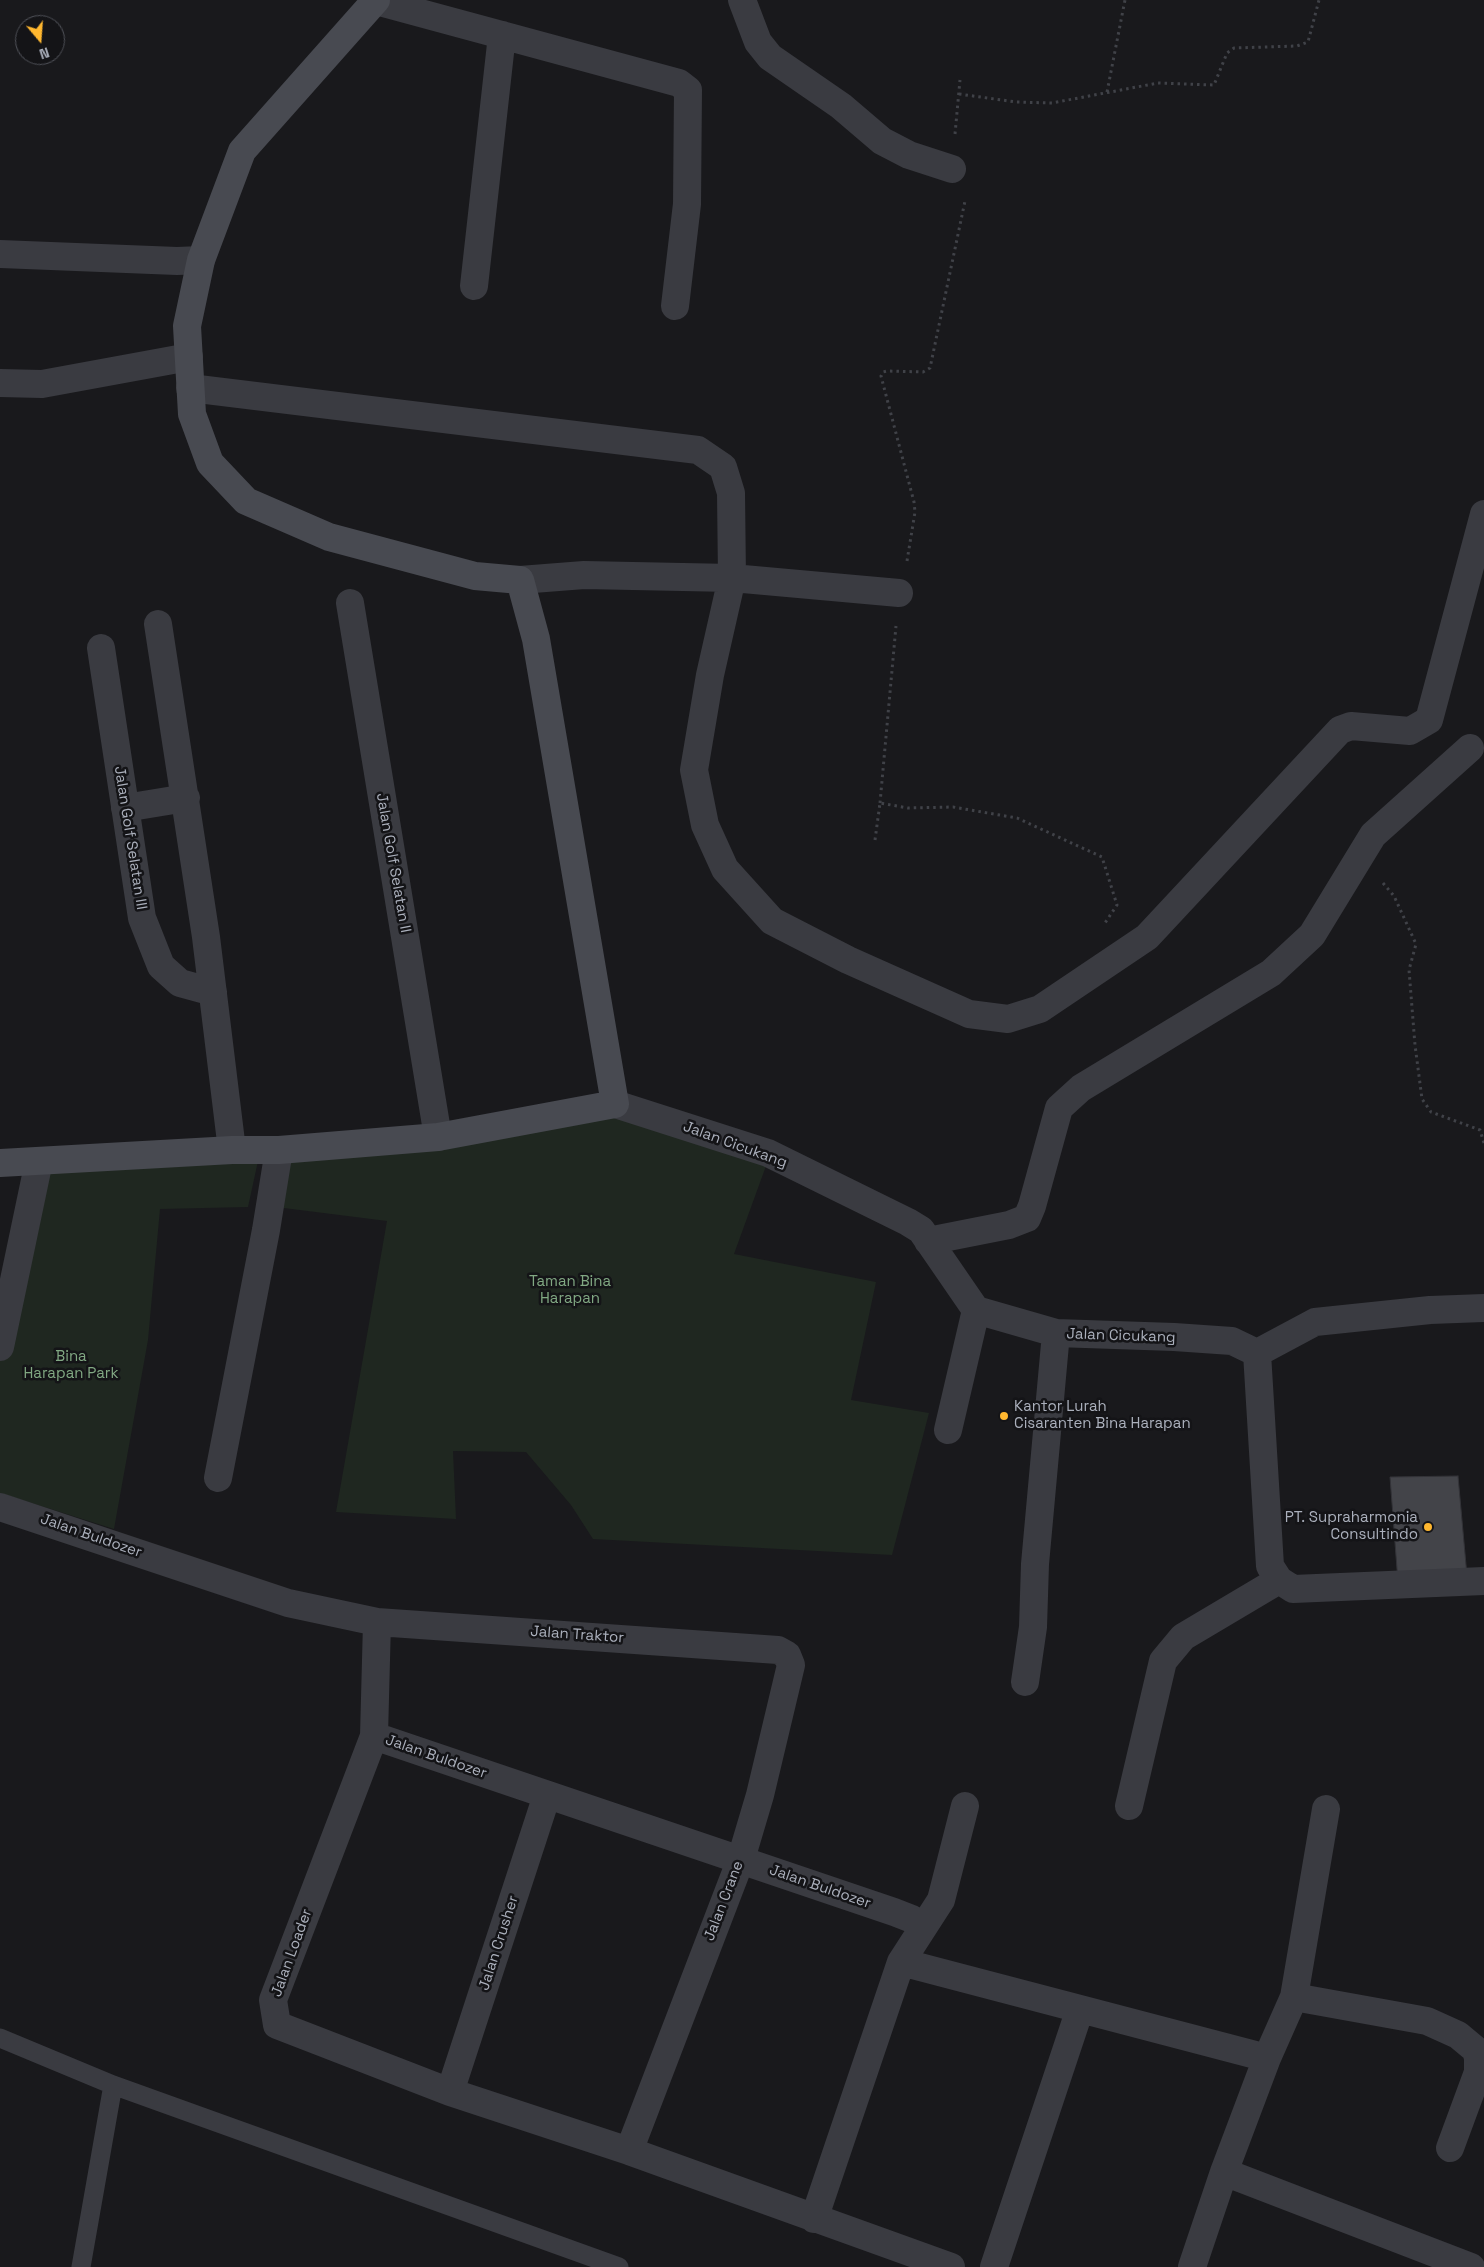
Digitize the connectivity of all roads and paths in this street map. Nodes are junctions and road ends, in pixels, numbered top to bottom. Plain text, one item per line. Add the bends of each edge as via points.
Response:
1 (376, 0) edge
2 (742, 0) edge
3 (1125, 0) edge
4 (1319, 0) edge
5 (502, 35) junction
6 (960, 80) dead end
7 (1108, 92) junction
8 (959, 94) junction
9 (952, 169) junction
10 (0, 254) edge
11 (201, 260) junction
12 (474, 286) dead end
13 (675, 306) dead end
14 (189, 357) junction
15 (0, 383) edge
16 (190, 388) junction
17 (1484, 514) edge
18 (732, 578) junction
19 (520, 580) junction
20 (899, 593) junction
21 (350, 603) dead end
22 (158, 624) dead end
23 (101, 648) dead end
24 (1470, 748) dead end
25 (186, 798) junction
26 (880, 803) junction
27 (125, 808) junction
28 (876, 840) dead end
29 (1361, 855) junction
30 (1106, 964) junction
31 (213, 992) junction
32 (615, 1104) junction
33 (437, 1130) junction
34 (1484, 1143) edge
35 (232, 1150) junction
36 (279, 1150) junction
37 (39, 1161) junction
38 (0, 1163) edge
39 (928, 1240) junction
40 (1484, 1308) edge
41 (976, 1310) junction
42 (1056, 1333) junction
43 (0, 1347) edge
44 (1257, 1353) junction
45 (948, 1430) dead end
46 (218, 1478) dead end
47 (0, 1507) edge
48 (1279, 1580) junction
49 (1484, 1581) edge
50 (377, 1622) junction
51 (778, 1650) joint
52 (1024, 1682) dead end
53 (374, 1736) junction
54 (547, 1795) junction
55 (965, 1806) dead end
56 (1129, 1806) dead end
57 (1326, 1809) dead end
58 (741, 1859) junction
59 (922, 1928) junction
60 (901, 1962) junction
61 (1294, 1996) junction
62 (1080, 2009) junction
63 (0, 2038) edge
64 (1267, 2058) junction
65 (113, 2085) junction
66 (450, 2092) junction
67 (1450, 2148) dead end
68 (629, 2151) junction
69 (1224, 2172) junction
70 (814, 2219) junction
71 (81, 2267) edge
72 (619, 2267) edge
73 (951, 2267) edge
74 (994, 2267) edge
75 (1192, 2267) edge
76 (1470, 2267) edge

1 - 5 street
1 - 11 street via 242,151
2 - 9 street via 758,42 770,57 841,106 882,142
3 - 7 path
4 - 7 path via 1308,42 1297,46 1234,48 1227,53 1214,86 1158,83
5 - 12 street
5 - 13 street via 679,83 688,90 687,204
6 - 8 path
7 - 8 path via 1052,102 1016,102
8 - 9 path
9 - 20 path via 963,183 965,198 930,368 923,372 887,371 881,376 914,507
10 - 11 street
11 - 14 street via 187,326
14 - 15 street via 42,384
14 - 16 street
16 - 18 street via 698,450 723,467 731,493
16 - 19 street via 192,414 210,463 246,501 329,537 475,576
17 - 30 street via 1429,720 1410,731 1351,726 1340,730 1147,936
18 - 19 street via 584,575
18 - 20 street
18 - 30 street via 710,675 694,770 706,825 725,869 772,921 848,960 969,1014 1008,1019 1040,1009
19 - 32 street via 536,639
20 - 26 path
21 - 33 street, Jalan Golf Selatan II
22 - 25 street
23 - 27 street, Jalan Golf Selatan III
24 - 29 street via 1373,835
25 - 27 street
25 - 31 street
26 - 28 path
26 - 30 path via 908,808 953,807 1017,818 1099,855 1104,860 1117,904 1097,935
27 - 31 street, Jalan Golf Selatan III via 142,918 161,966 180,983
29 - 34 path via 1394,896 1416,944 1409,970 1422,1099 1431,1112 1480,1130
29 - 39 street via 1312,936 1271,973 1081,1088 1059,1108 1027,1218 1009,1225
31 - 35 street
32 - 33 street
32 - 39 street, Jalan Cicukang via 768,1154 908,1222 921,1230
33 - 36 street
35 - 36 street
35 - 37 street
36 - 46 street
37 - 38 street
37 - 43 street
39 - 41 street, Jalan Cicukang
40 - 44 street via 1315,1322
41 - 42 street, Jalan Cicukang
41 - 45 street
42 - 44 street, Jalan Cicukang via 1232,1341
42 - 52 street via 1035,1564 1033,1628
44 - 48 street via 1270,1566
47 - 50 street, Jalan Buldozer via 288,1603
48 - 49 street via 1293,1590
48 - 56 street via 1183,1637 1163,1661
50 - 51 street, Jalan Traktor
50 - 53 street, Jalan Buldozer
51 - 58 street, Jalan Crane via 787,1655 792,1665
53 - 54 street, Jalan Buldozer
53 - 66 street, Jalan Loader via 273,2000 274,2013 277,2025
54 - 58 street, Jalan Buldozer
54 - 66 street, Jalan Crusher
55 - 59 street via 941,1900
57 - 61 street
58 - 59 street, Jalan Buldozer via 894,1912 912,1919
58 - 68 street, Jalan Crane
59 - 60 street
60 - 62 street
60 - 70 street
61 - 64 street
61 - 67 street via 1427,2021 1458,2035 1476,2050 1478,2072
62 - 64 street
62 - 74 street
63 - 65 lane
64 - 69 street
65 - 71 lane
65 - 72 lane
66 - 68 street
68 - 70 street
69 - 75 street
69 - 76 street
70 - 73 street

